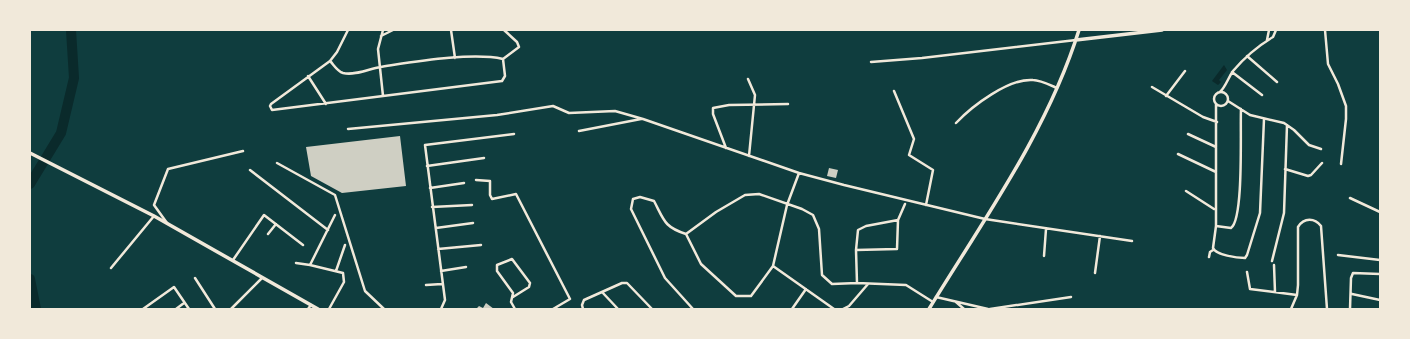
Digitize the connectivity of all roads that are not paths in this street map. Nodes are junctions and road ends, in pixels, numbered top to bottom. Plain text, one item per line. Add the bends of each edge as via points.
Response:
1 (348, 30) edge
2 (383, 30) edge
3 (393, 30) edge
4 (451, 30) edge
5 (504, 30) edge
6 (1079, 30) edge
7 (1162, 30) edge
8 (1269, 30) edge
9 (1276, 30) edge
10 (1325, 30) edge
11 (380, 36) junction
12 (1076, 40) junction
13 (1266, 40) junction
14 (1247, 56) junction
15 (455, 58) junction
16 (503, 59) junction
17 (330, 61) junction
18 (871, 62) dead end
19 (380, 67) junction
20 (1185, 71) dead end
21 (1232, 72) junction
22 (308, 76) junction
23 (748, 79) dead end
24 (1277, 82) dead end
25 (1152, 87) dead end
26 (1057, 88) junction
27 (894, 91) dead end
28 (1220, 92) junction
29 (1262, 95) dead end
30 (383, 96) junction
31 (1166, 96) junction
32 (1228, 101) junction
33 (326, 104) junction
34 (788, 104) dead end
35 (1216, 104) junction
36 (754, 105) junction
37 (1241, 109) junction
38 (643, 119) junction
39 (1264, 119) junction
40 (1217, 122) junction
41 (956, 123) dead end
42 (1287, 125) junction
43 (348, 129) dead end
44 (579, 131) dead end
45 (514, 134) dead end
46 (1188, 134) dead end
47 (1216, 147) junction
48 (726, 148) junction
49 (1321, 150) dead end
50 (243, 151) dead end
51 (30, 153) edge
52 (1178, 154) dead end
53 (749, 156) junction
54 (484, 158) dead end
55 (277, 163) dead end
56 (1322, 163) dead end
57 (1341, 164) dead end
58 (427, 166) junction
59 (1285, 169) junction
60 (250, 170) dead end
61 (1216, 172) junction
62 (799, 173) junction
63 (476, 180) dead end
64 (464, 183) dead end
65 (430, 188) junction
66 (1186, 191) dead end
67 (1350, 198) dead end
68 (788, 204) junction
69 (904, 204) dead end
70 (472, 205) dead end
71 (926, 206) junction
72 (432, 207) junction
73 (1215, 209) junction
74 (1380, 212) edge
75 (335, 215) dead end
76 (154, 216) junction
77 (898, 220) junction
78 (986, 220) junction
79 (473, 223) dead end
80 (167, 224) junction
81 (276, 224) junction
82 (1216, 226) junction
83 (436, 228) junction
84 (1046, 229) junction
85 (328, 230) junction
86 (268, 234) dead end
87 (686, 234) junction
88 (1100, 236) junction
89 (1132, 241) dead end
90 (303, 245) dead end
91 (345, 245) dead end
92 (481, 245) dead end
93 (438, 249) junction
94 (856, 250) junction
95 (1214, 250) junction
96 (1338, 255) dead end
97 (1044, 256) dead end
98 (1209, 257) dead end
99 (1380, 260) edge
100 (232, 261) junction
101 (1272, 261) dead end
102 (296, 263) dead end
103 (310, 265) junction
104 (1274, 265) dead end
105 (773, 266) junction
106 (111, 268) dead end
107 (466, 268) dead end
108 (336, 271) junction
109 (441, 271) junction
110 (1246, 272) dead end
111 (1095, 273) dead end
112 (1380, 274) edge
113 (195, 278) dead end
114 (262, 278) junction
115 (857, 283) junction
116 (868, 283) junction
117 (442, 284) junction
118 (426, 285) dead end
119 (806, 289) junction
120 (602, 292) junction
121 (1275, 292) junction
122 (1297, 294) junction
123 (1352, 294) junction
124 (513, 297) junction
125 (936, 297) junction
126 (1071, 297) dead end
127 (1380, 300) edge
128 (933, 302) junction
129 (956, 302) junction
130 (184, 303) junction
131 (310, 307) edge
132 (143, 309) edge
133 (176, 309) edge
134 (189, 309) edge
135 (215, 309) edge
136 (231, 309) edge
137 (318, 309) edge
138 (329, 309) edge
139 (384, 309) edge
140 (441, 309) edge
141 (515, 309) edge
142 (553, 309) edge
143 (583, 309) edge
144 (618, 309) edge
145 (652, 309) edge
146 (693, 309) edge
147 (792, 309) edge
148 (834, 309) edge
149 (843, 309) edge
150 (929, 309) edge
151 (964, 309) edge
152 (989, 309) edge
153 (1291, 309) edge
154 (1328, 309) edge
155 (1350, 309) edge

1 - 17 street
2 - 11 street
3 - 11 street
4 - 15 street
5 - 16 street via 519,47
6 - 12 street
7 - 12 street
8 - 13 street
9 - 13 street via 1273,37
10 - 57 street via 1328,64 1346,106
11 - 19 street
12 - 18 street
12 - 26 street
13 - 14 street
14 - 21 street
14 - 24 street
15 - 16 street via 488,56
15 - 19 street
16 - 30 street via 505,76 502,80
17 - 19 street via 338,70 348,74
17 - 22 street
19 - 30 street
20 - 31 street
21 - 28 street
21 - 29 street
22 - 33 street
22 - 33 street via 271,104 271,108 274,111
23 - 36 street via 755,95
25 - 31 street
26 - 41 street via 1033,80 1008,84 967,112
26 - 78 street via 1042,122
27 - 71 street via 914,139 909,155 933,170
28 - 32 street via 1226,95
28 - 35 street via 1214,98
30 - 33 street
31 - 40 street
32 - 35 street via 1224,105
32 - 37 street
34 - 36 street
35 - 40 street
36 - 48 street via 729,105 712,109
36 - 53 street
37 - 39 street
37 - 82 street via 1241,199 1238,215 1231,228
38 - 43 street via 615,111 569,113 553,106
38 - 44 street
38 - 48 street
39 - 42 street via 1278,120
39 - 95 street via 1260,213 1248,256 1241,258
40 - 47 street
42 - 49 street via 1309,145
42 - 59 street
45 - 58 street via 425,145
46 - 47 street
47 - 61 street
48 - 53 street
50 - 80 street via 168,169 154,205
51 - 76 street
52 - 61 street
53 - 62 street
54 - 58 street
55 - 139 street via 336,196 365,291
56 - 59 street via 1308,176
58 - 65 street
59 - 101 street via 1284,213
60 - 85 street
61 - 73 street
62 - 68 street
62 - 71 street
63 - 142 street via 490,181 492,199 516,194 570,299
64 - 65 street
65 - 72 street
66 - 73 street
67 - 74 street
68 - 87 street via 759,194 745,195
68 - 105 street
68 - 115 street via 813,215 820,229 822,275 832,284
69 - 77 street
70 - 72 street
71 - 78 street
72 - 83 street
73 - 82 street
75 - 85 street
76 - 80 street
76 - 106 street
77 - 94 street via 861,228 857,233
77 - 94 street via 897,249
78 - 84 street
78 - 125 street
79 - 83 street
80 - 100 street
81 - 86 street
81 - 90 street
81 - 100 street via 264,215
82 - 95 street
83 - 93 street
84 - 88 street
84 - 97 street
85 - 103 street
87 - 105 street via 701,264 736,296 751,296
87 - 146 street via 672,230 665,223 654,201 640,197 633,199 631,209 665,278
88 - 89 street
88 - 111 street
91 - 108 street
92 - 93 street
93 - 109 street
94 - 115 street
95 - 98 street via 1210,252
96 - 99 street
100 - 114 street
102 - 103 street
103 - 108 street
104 - 121 street
105 - 119 street
107 - 109 street
108 - 138 street via 343,273 344,282
109 - 117 street
110 - 121 street via 1250,289
112 - 123 street via 1353,273
113 - 135 street
114 - 131 street
114 - 136 street
115 - 116 street
116 - 128 street via 906,285
116 - 149 street
117 - 118 street
117 - 140 street via 445,300
119 - 147 street
119 - 148 street
120 - 143 street via 583,300
120 - 144 street
120 - 145 street via 627,283
121 - 122 street
122 - 153 street
122 - 154 street via 1298,226 1305,221 1314,220 1322,226
123 - 127 street
123 - 155 street
124 - 124 street via 512,290 496,268 497,265 512,259 530,283 529,287
124 - 141 street via 511,302
125 - 128 street
125 - 129 street
126 - 152 street
128 - 150 street
129 - 151 street
129 - 152 street
130 - 132 street via 174,287
130 - 133 street
130 - 134 street
131 - 137 street

